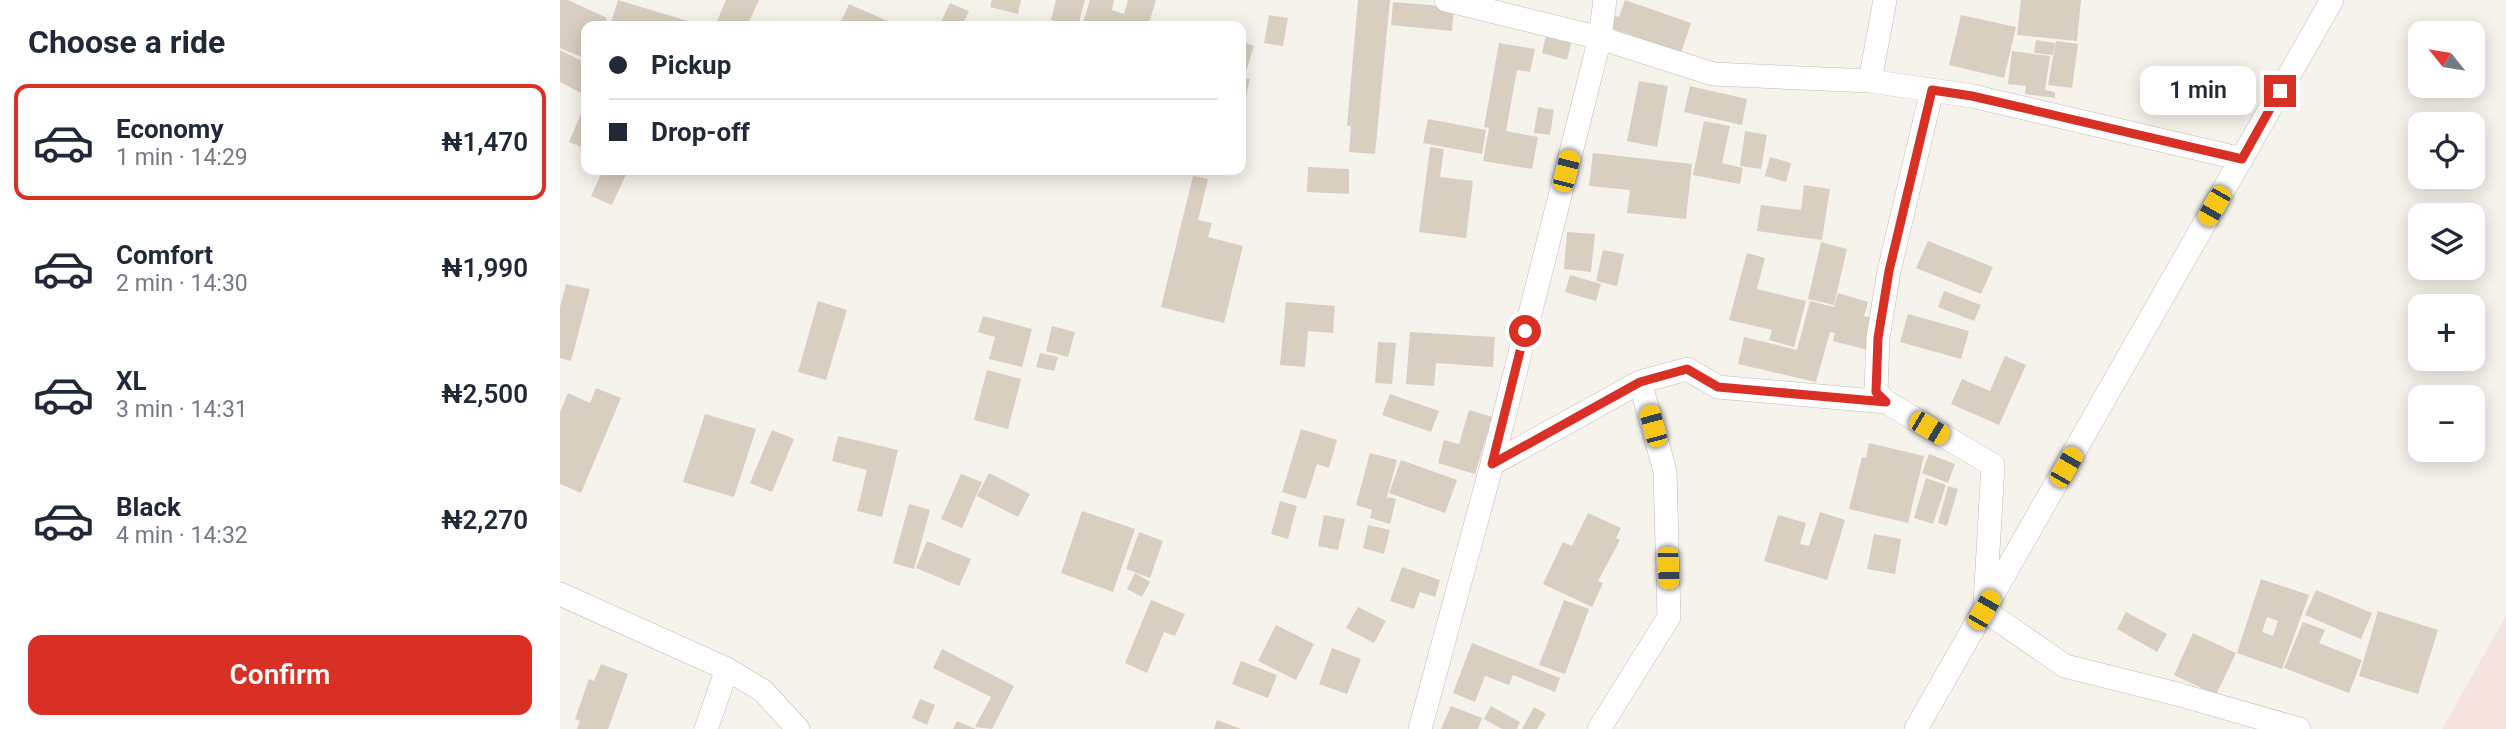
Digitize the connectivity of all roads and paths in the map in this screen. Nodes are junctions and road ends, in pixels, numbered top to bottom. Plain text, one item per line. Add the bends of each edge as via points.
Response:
1 (1446, 0) edge
2 (1605, 0) edge
3 (1885, 0) edge
4 (2332, 0) edge
5 (1600, 38) junction
6 (1870, 81) junction
7 (1932, 90) junction
8 (2242, 159) junction
9 (1640, 382) junction
10 (1886, 402) junction
11 (1492, 464) junction
12 (560, 594) edge
13 (1984, 610) junction
14 (727, 669) junction
15 (706, 729) edge
16 (799, 729) edge
17 (1420, 729) edge
18 (1599, 729) edge
19 (1916, 729) edge
20 (2299, 729) edge

1 - 5 street
2 - 5 street
3 - 6 street
4 - 8 street
5 - 6 street via 1713,74
5 - 11 street
6 - 7 street
7 - 8 street
7 - 10 street via 1889,271 1878,338 1876,392
8 - 13 street
9 - 10 street via 1687,369 1718,387
9 - 11 street
9 - 18 street via 1665,471 1669,617
10 - 13 street via 1993,465
11 - 17 street
12 - 14 street
13 - 19 street
13 - 20 street via 2065,666
14 - 15 street
14 - 16 street via 763,691

